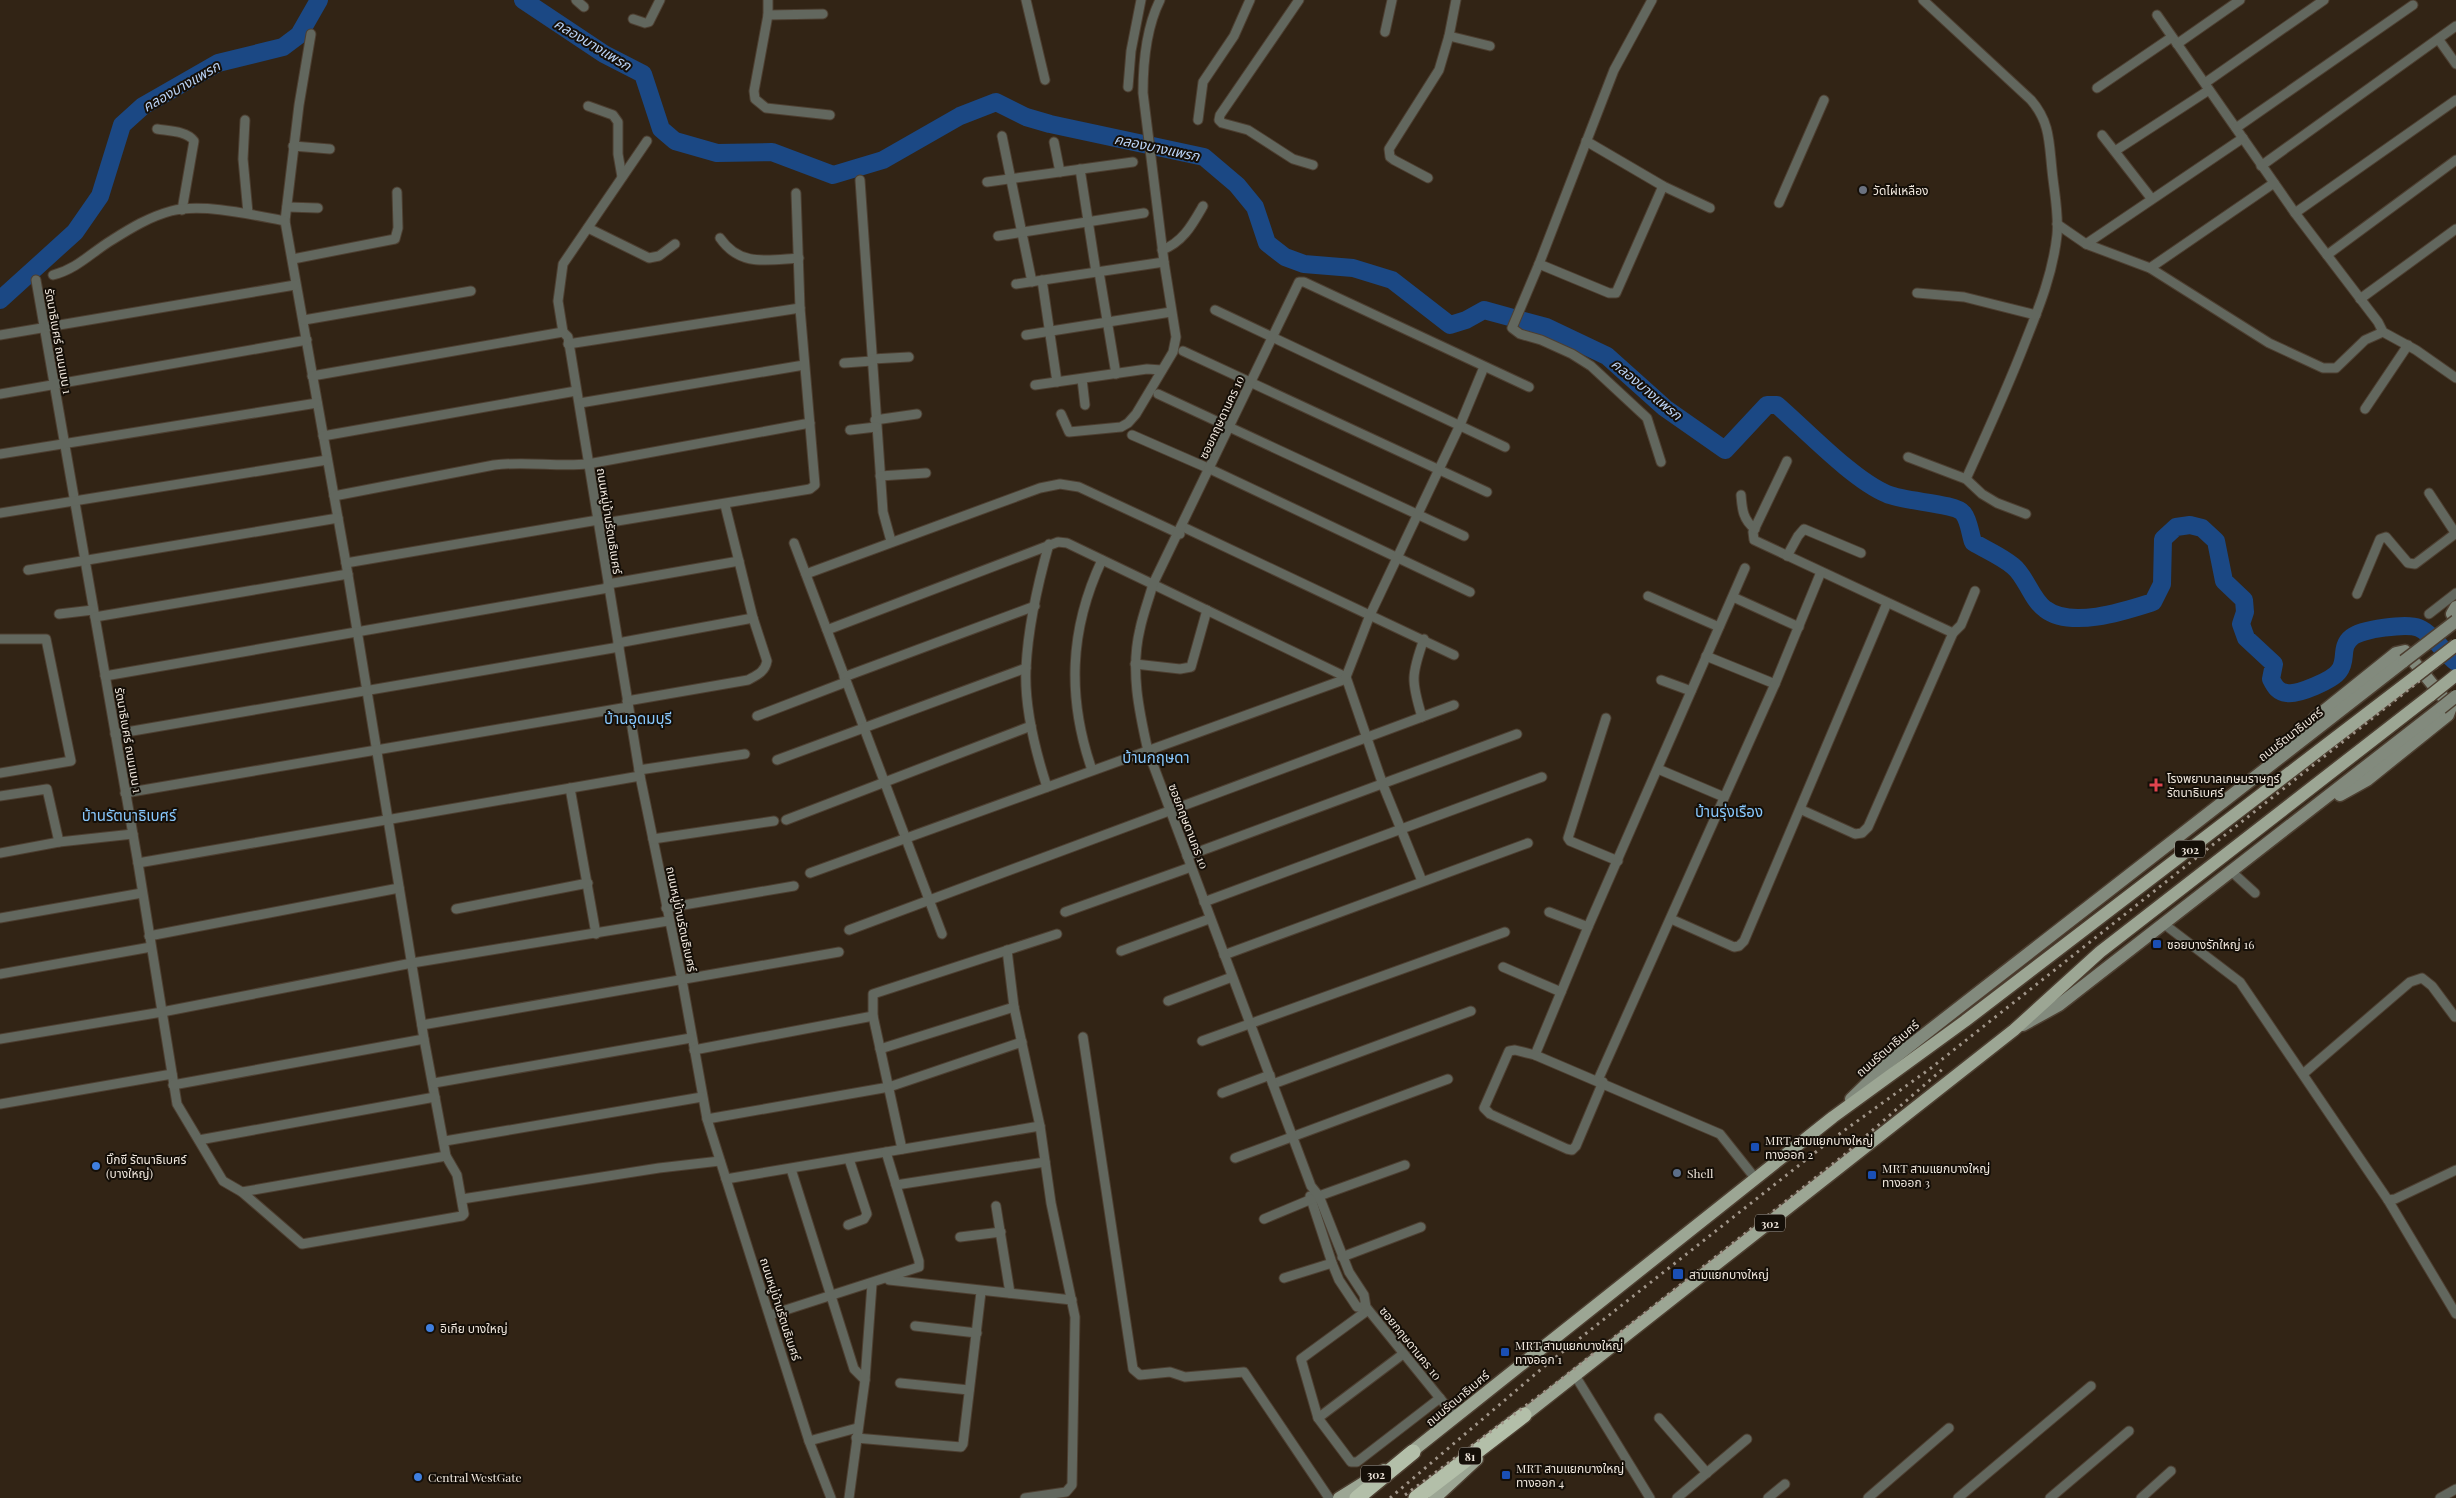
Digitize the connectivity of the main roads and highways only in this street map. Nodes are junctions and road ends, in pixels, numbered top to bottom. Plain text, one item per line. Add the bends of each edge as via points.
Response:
1 (2456, 607) edge
2 (2456, 620) edge
3 (2456, 645) edge
4 (2456, 675) edge
5 (2456, 696) edge
6 (2275, 764) junction
7 (2311, 810) junction
8 (2014, 1030) junction
9 (1833, 1117) junction
10 (1524, 1415) junction
11 (1414, 1452) junction
12 (1339, 1498) edge
13 (1357, 1498) edge
14 (1416, 1498) edge
15 (1435, 1498) edge

1 - 2 main road via 2452,614
2 - 6 main road, ถนนรัตนาธิเบศร์ / 302, bridge
3 - 9 main road, 302, bridge via 1965,1022
4 - 8 main road, 302, bridge via 2100,952
5 - 7 main road, 302, bridge
6 - 7 main road via 2316,718 2396,653 2405,651 2452,707 2448,715 2367,780
6 - 9 main road, ถนนรัตนาธิเบศร์ / 302 via 1889,1062
7 - 8 main road, 302 via 2059,1005
8 - 10 main road, 302
9 - 11 main road, ถนนรัตนาธิเบศร์ / 302
10 - 14 highway, 81
10 - 15 main road, 302
11 - 12 main road, ถนนรัตนาธิเบศร์ / 302
11 - 13 highway

